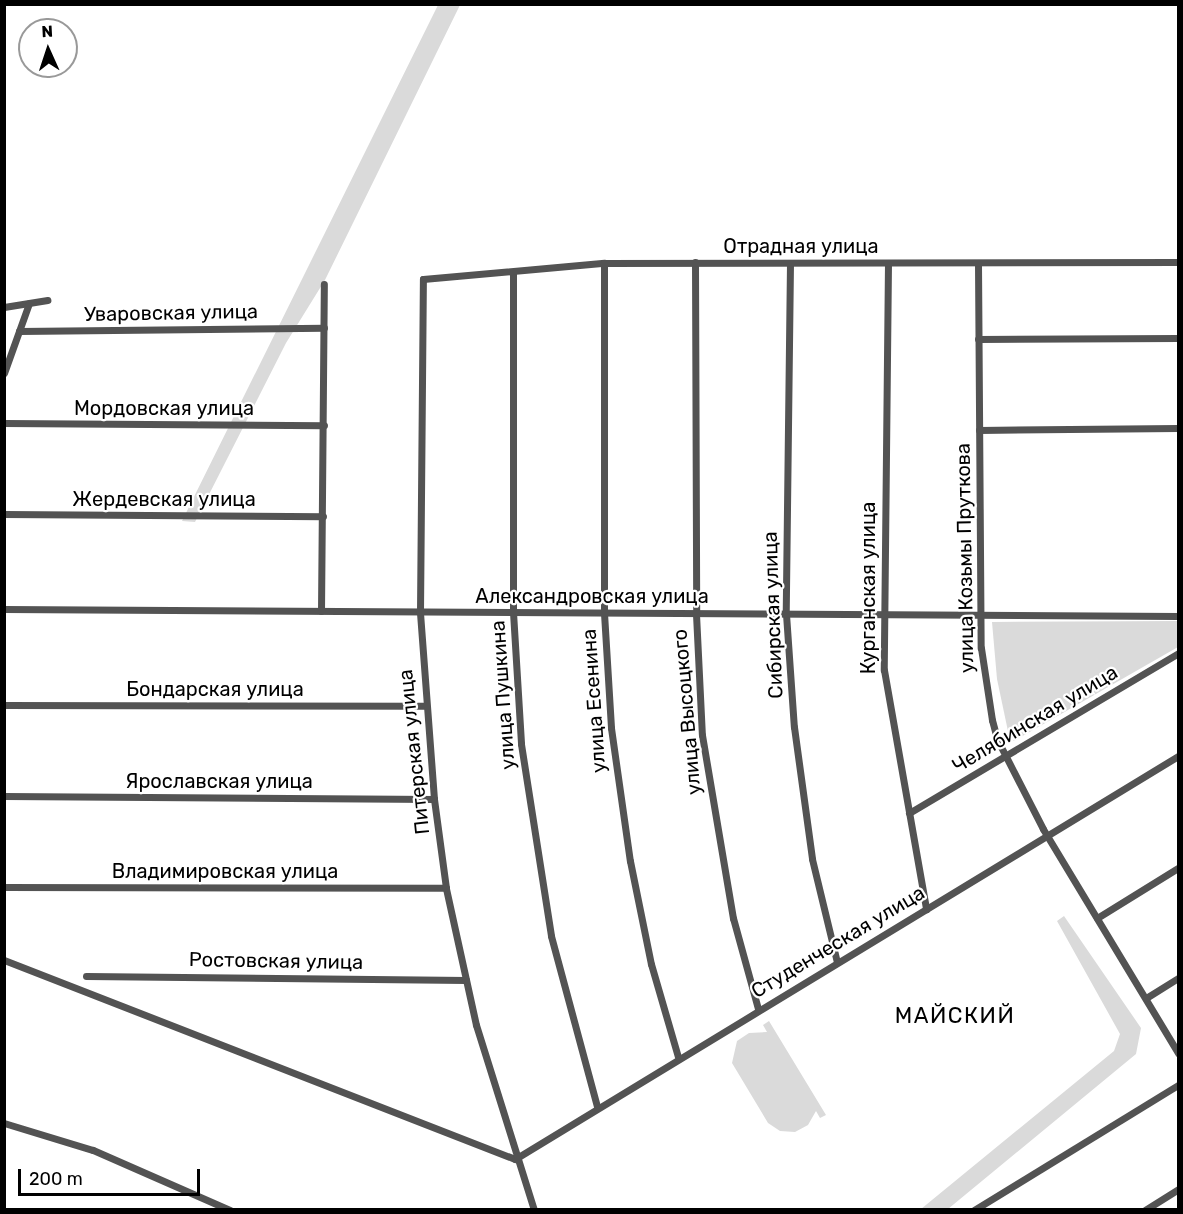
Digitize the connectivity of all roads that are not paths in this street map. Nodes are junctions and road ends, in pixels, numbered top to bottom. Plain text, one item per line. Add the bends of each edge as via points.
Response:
1 (695, 262) junction
2 (888, 262) junction
3 (1179, 262) edge
4 (604, 263) junction
5 (790, 263) junction
6 (978, 264) junction
7 (513, 272) junction
8 (423, 279) joint
9 (324, 284) dead end
10 (47, 300) dead end
11 (29, 303) junction
12 (4, 307) edge
13 (324, 328) junction
14 (19, 332) junction
15 (1179, 338) edge
16 (978, 339) junction
17 (4, 373) edge
18 (4, 423) edge
19 (324, 425) junction
20 (1179, 428) edge
21 (979, 430) junction
22 (4, 514) edge
23 (323, 516) junction
24 (4, 609) edge
25 (321, 611) junction
26 (420, 612) junction
27 (513, 612) junction
28 (604, 613) junction
29 (696, 614) junction
30 (786, 614) junction
31 (882, 615) junction
32 (980, 615) junction
33 (1179, 616) edge
34 (1179, 653) edge
35 (4, 705) edge
36 (424, 706) junction
37 (1179, 756) edge
38 (1006, 757) junction
39 (4, 796) edge
40 (434, 799) junction
41 (909, 813) junction
42 (1048, 836) junction
43 (1179, 868) edge
44 (4, 887) edge
45 (446, 888) junction
46 (926, 909) junction
47 (1097, 918) junction
48 (4, 960) edge
49 (837, 962) junction
50 (86, 976) dead end
51 (1179, 978) edge
52 (466, 980) junction
53 (1146, 998) junction
54 (758, 1010) junction
55 (1179, 1053) edge
56 (678, 1058) junction
57 (1179, 1085) edge
58 (597, 1107) junction
59 (4, 1123) edge
60 (515, 1159) junction
61 (1179, 1189) edge
62 (230, 1209) edge
63 (534, 1209) edge
64 (974, 1209) edge
65 (1145, 1209) edge

1 - 4 street, Отрадная улица
1 - 5 street, Отрадная улица
1 - 29 street, улица Высоцкого
2 - 5 street, Отрадная улица
2 - 6 street, Отрадная улица
2 - 31 street, Курганская улица
3 - 6 street, Отрадная улица
4 - 7 street, Отрадная улица
4 - 28 street, улица Есенина
5 - 30 street, Сибирская улица
6 - 16 street, улица Козьмы Пруткова
7 - 8 street, Отрадная улица
7 - 27 street, улица Пушкина
8 - 26 street, Питерская улица
9 - 13 street
10 - 11 street
11 - 12 street
11 - 14 street
13 - 14 street, Уваровская улица
13 - 19 street
14 - 17 street
15 - 16 street
16 - 21 street, улица Козьмы Пруткова
18 - 19 street, Мордовская улица
19 - 23 street
20 - 21 street
21 - 32 street, улица Козьмы Пруткова
22 - 23 street, Жердевская улица
23 - 25 street
24 - 25 street, Александровская улица
25 - 26 street, Александровская улица
26 - 27 street, Александровская улица
26 - 36 street, Питерская улица
27 - 28 street, Александровская улица
27 - 58 street, улица Пушкина via 521,744 536,858 551,936
28 - 29 street, Александровская улица
28 - 56 street, улица Есенина via 620,806 651,964
29 - 30 street, Александровская улица
29 - 54 street, улица Высоцкого via 702,735 718,845
30 - 31 street, Александровская улица
30 - 49 street, Сибирская улица via 794,727 812,859
31 - 32 street, Александровская улица
31 - 41 street, Курганская улица via 889,714
32 - 33 street, Александровская улица
32 - 38 street, улица Козьмы Пруткова via 984,687
34 - 38 street, Челябинская улица
35 - 36 street, Бондарская улица
36 - 40 street, Питерская улица
37 - 42 street, Студенческая улица
38 - 41 street, Челябинская улица
38 - 42 street, улица Козьмы Пруткова
39 - 40 street, Ярославская улица
40 - 45 street, Питерская улица
41 - 46 street, Курганская улица
42 - 46 street, Студенческая улица
42 - 47 street, улица Козьмы Пруткова
43 - 47 street
44 - 45 street, Владимировская улица
45 - 52 street, Питерская улица
46 - 49 street, Студенческая улица
47 - 53 street, улица Козьмы Пруткова
48 - 60 street
49 - 54 street, Студенческая улица
50 - 52 street, Ростовская улица
51 - 53 street
52 - 60 street, Питерская улица
53 - 55 street, улица Козьмы Пруткова
54 - 56 street, Студенческая улица
56 - 58 street, Студенческая улица
57 - 64 street
58 - 60 street, Студенческая улица
59 - 62 street via 93,1150
60 - 63 street, Питерская улица
61 - 65 street

